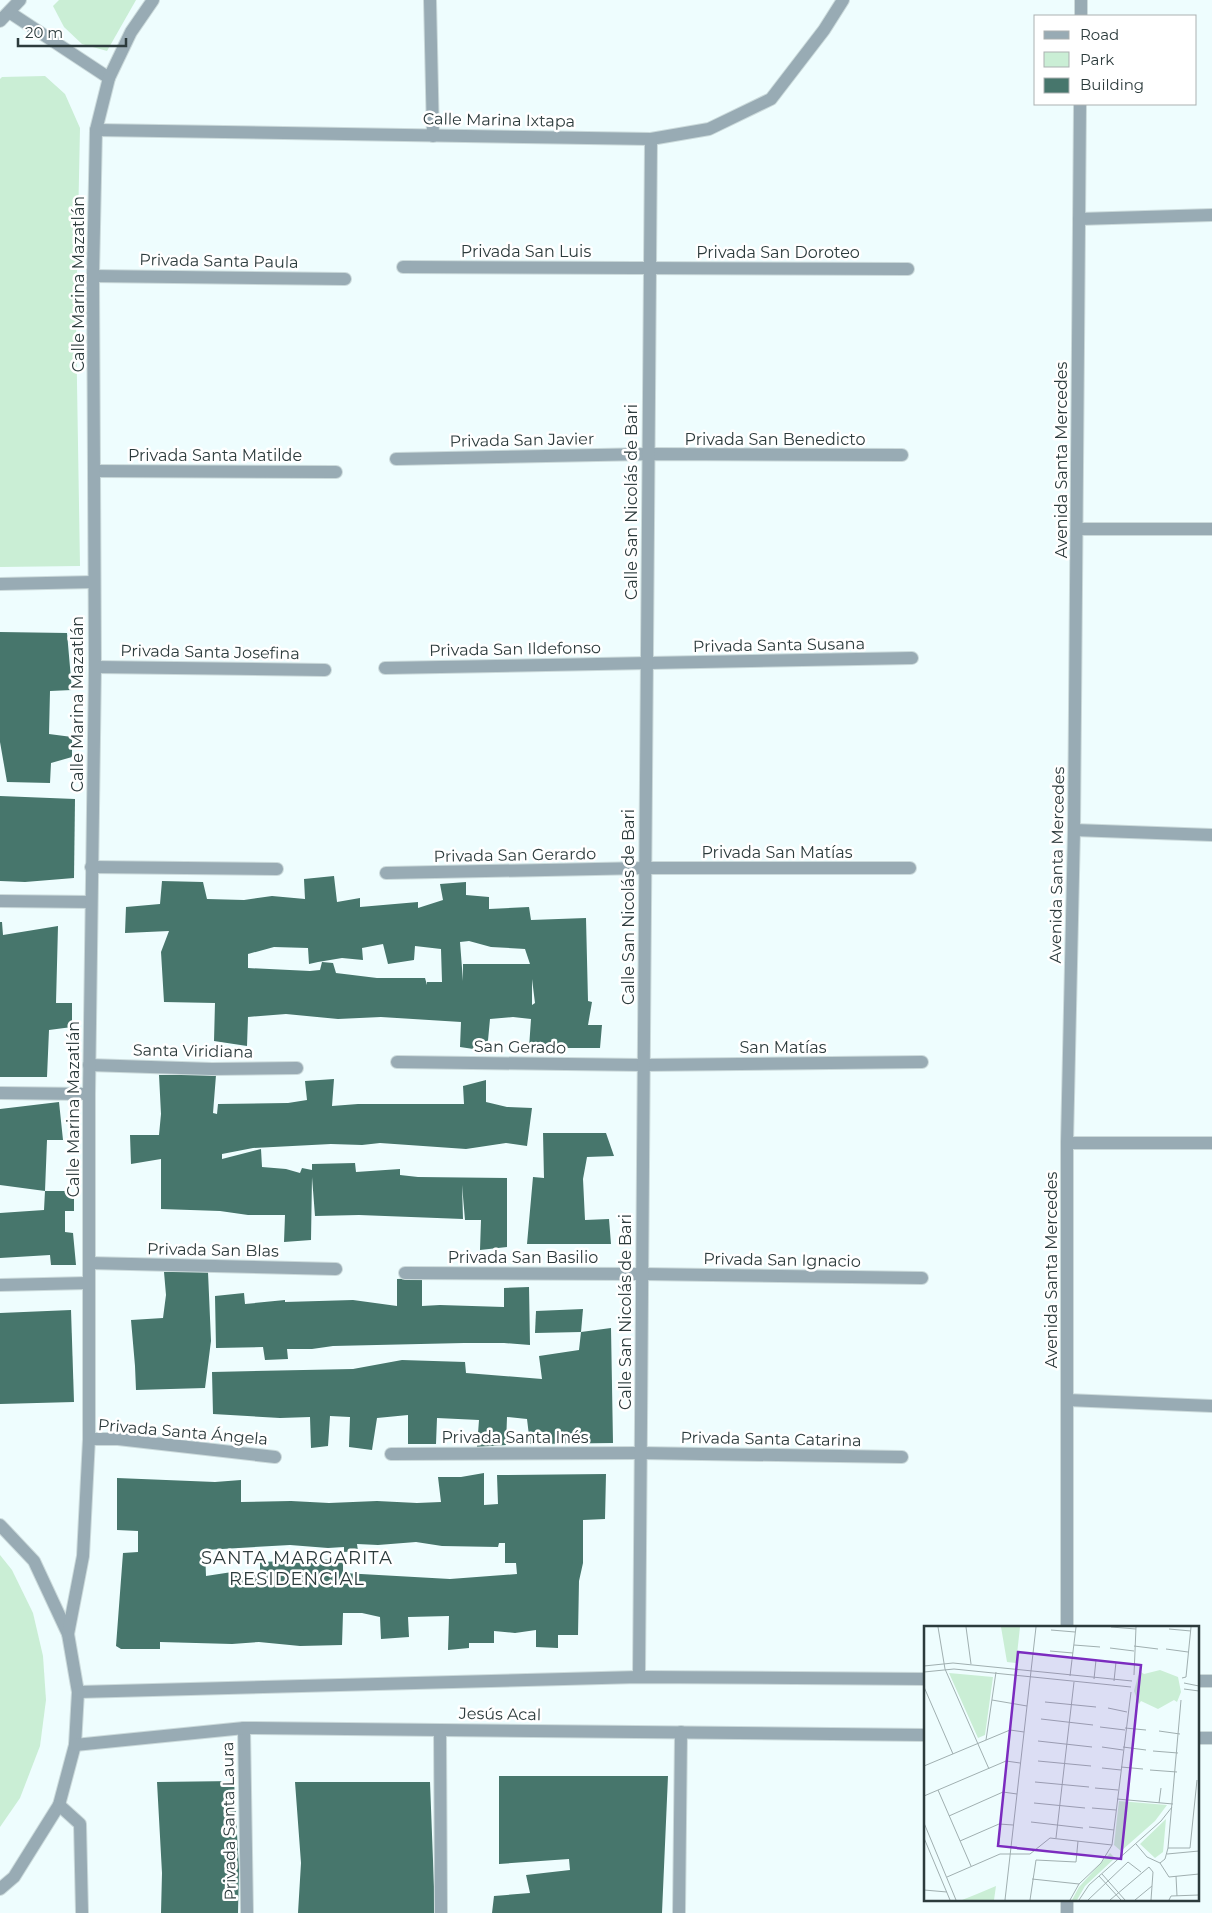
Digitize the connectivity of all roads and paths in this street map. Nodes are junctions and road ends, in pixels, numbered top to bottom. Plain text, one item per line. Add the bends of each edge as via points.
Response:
1 (20, 0) edge
2 (154, 0) edge
3 (430, 0) edge
4 (844, 0) edge
5 (1081, 0) edge
6 (10, 12) junction
7 (1081, 15) edge
8 (0, 21) edge
9 (109, 78) junction
10 (1080, 105) edge
11 (96, 130) junction
12 (434, 136) junction
13 (650, 139) junction
14 (1212, 215) edge
15 (1079, 219) junction
16 (403, 267) dead end
17 (649, 268) junction
18 (908, 269) dead end
19 (93, 276) junction
20 (345, 279) dead end
21 (648, 454) junction
22 (902, 455) dead end
23 (396, 459) dead end
24 (94, 471) junction
25 (336, 472) dead end
26 (1077, 529) junction
27 (1212, 529) edge
28 (94, 582) junction
29 (0, 584) edge
30 (912, 658) dead end
31 (646, 664) junction
32 (95, 667) junction
33 (385, 668) dead end
34 (325, 670) dead end
35 (1074, 830) junction
36 (1212, 835) edge
37 (92, 867) junction
38 (645, 868) junction
39 (910, 868) dead end
40 (277, 869) dead end
41 (386, 873) dead end
42 (0, 901) edge
43 (91, 902) junction
44 (397, 1062) dead end
45 (922, 1062) dead end
46 (89, 1065) junction
47 (644, 1065) junction
48 (297, 1068) dead end
49 (0, 1093) edge
50 (89, 1094) junction
51 (1067, 1142) junction
52 (1212, 1142) edge
53 (88, 1263) junction
54 (336, 1269) dead end
55 (405, 1273) dead end
56 (642, 1274) junction
57 (922, 1278) dead end
58 (88, 1283) junction
59 (0, 1285) edge
60 (1067, 1400) junction
61 (1212, 1406) edge
62 (89, 1439) junction
63 (640, 1453) junction
64 (391, 1454) dead end
65 (275, 1457) dead end
66 (902, 1457) dead end
67 (0, 1525) edge
68 (1067, 1626) edge
69 (68, 1634) junction
70 (639, 1677) junction
71 (924, 1679) edge
72 (78, 1692) junction
73 (244, 1728) junction
74 (440, 1730) junction
75 (681, 1732) junction
76 (924, 1735) edge
77 (75, 1745) junction
78 (58, 1805) junction
79 (0, 1889) edge
80 (1067, 1900) edge
81 (82, 1913) edge
82 (247, 1913) edge
83 (441, 1913) edge
84 (679, 1913) edge
85 (1067, 1913) edge

1 - 6 street
2 - 9 street, Calle Marina Mazatlán via 131,32
3 - 12 street
4 - 13 street, Calle Marina Ixtapa via 771,99 709,130
5 - 7 street
6 - 8 street
6 - 9 street
9 - 11 street, Calle Marina Mazatlán
10 - 15 street, Avenida Santa Mercedes
11 - 12 street, Calle Marina Ixtapa
11 - 19 street, Calle Marina Mazatlán
12 - 13 street, Calle Marina Ixtapa
13 - 17 street, Calle San Nicolás de Bari
14 - 15 street
15 - 26 street, Avenida Santa Mercedes
16 - 17 street, Privada San Luis
17 - 18 street, Privada San Doroteo
17 - 21 street, Calle San Nicolás de Bari
19 - 20 street, Privada Santa Paula
19 - 24 street, Calle Marina Mazatlán
21 - 22 street, Privada San Benedicto
21 - 23 street, Privada San Javier
21 - 31 street, Calle San Nicolás de Bari
24 - 25 street, Privada Santa Matilde
24 - 28 street, Calle Marina Mazatlán
26 - 27 street
26 - 35 street, Avenida Santa Mercedes
28 - 29 street
28 - 32 street, Calle Marina Mazatlán
30 - 31 street, Privada Santa Susana
31 - 33 street, Privada San Ildefonso
31 - 38 street, Calle San Nicolás de Bari
32 - 34 street, Privada Santa Josefina
32 - 37 street, Calle Marina Mazatlán
35 - 36 street
35 - 51 street, Avenida Santa Mercedes
37 - 40 street
37 - 43 street, Calle Marina Mazatlán
38 - 39 street, Privada San Matías
38 - 41 street, Privada San Gerardo
38 - 47 street, Calle San Nicolás de Bari
42 - 43 street
43 - 46 street, Calle Marina Mazatlán
44 - 47 street, San Gerado
45 - 47 street, San Matías
46 - 48 street, Santa Viridiana
46 - 50 street, Calle Marina Mazatlán
47 - 56 street, Calle San Nicolás de Bari
49 - 50 street
50 - 53 street, Calle Marina Mazatlán
51 - 52 street
51 - 60 street, Avenida Santa Mercedes
53 - 54 street, Privada San Blas
53 - 58 street, Calle Marina Mazatlán
55 - 56 street, Privada San Basilio
56 - 57 street, Privada San Ignacio
56 - 63 street, Calle San Nicolás de Bari
58 - 59 street
58 - 62 street, Calle Marina Mazatlán
60 - 61 street
60 - 68 street, Avenida Santa Mercedes
62 - 65 street, Privada Santa Ángela via 118,1439
62 - 69 street, Calle Marina Mazatlán via 83,1556
63 - 64 street, Privada Santa Inés
63 - 66 street, Privada Santa Catarina
63 - 70 street, Calle San Nicolás de Bari
67 - 69 street via 34,1561
69 - 72 street
70 - 71 street, Jesús Acal
70 - 72 street, Jesús Acal
72 - 77 street
73 - 74 street, Jesús Acal
73 - 77 street, Jesús Acal
73 - 82 street, Privada Santa Laura
74 - 75 street, Jesús Acal
74 - 83 street
75 - 76 street, Jesús Acal
75 - 84 street
77 - 78 street
78 - 79 street via 14,1877
78 - 81 street via 80,1824
80 - 85 street

